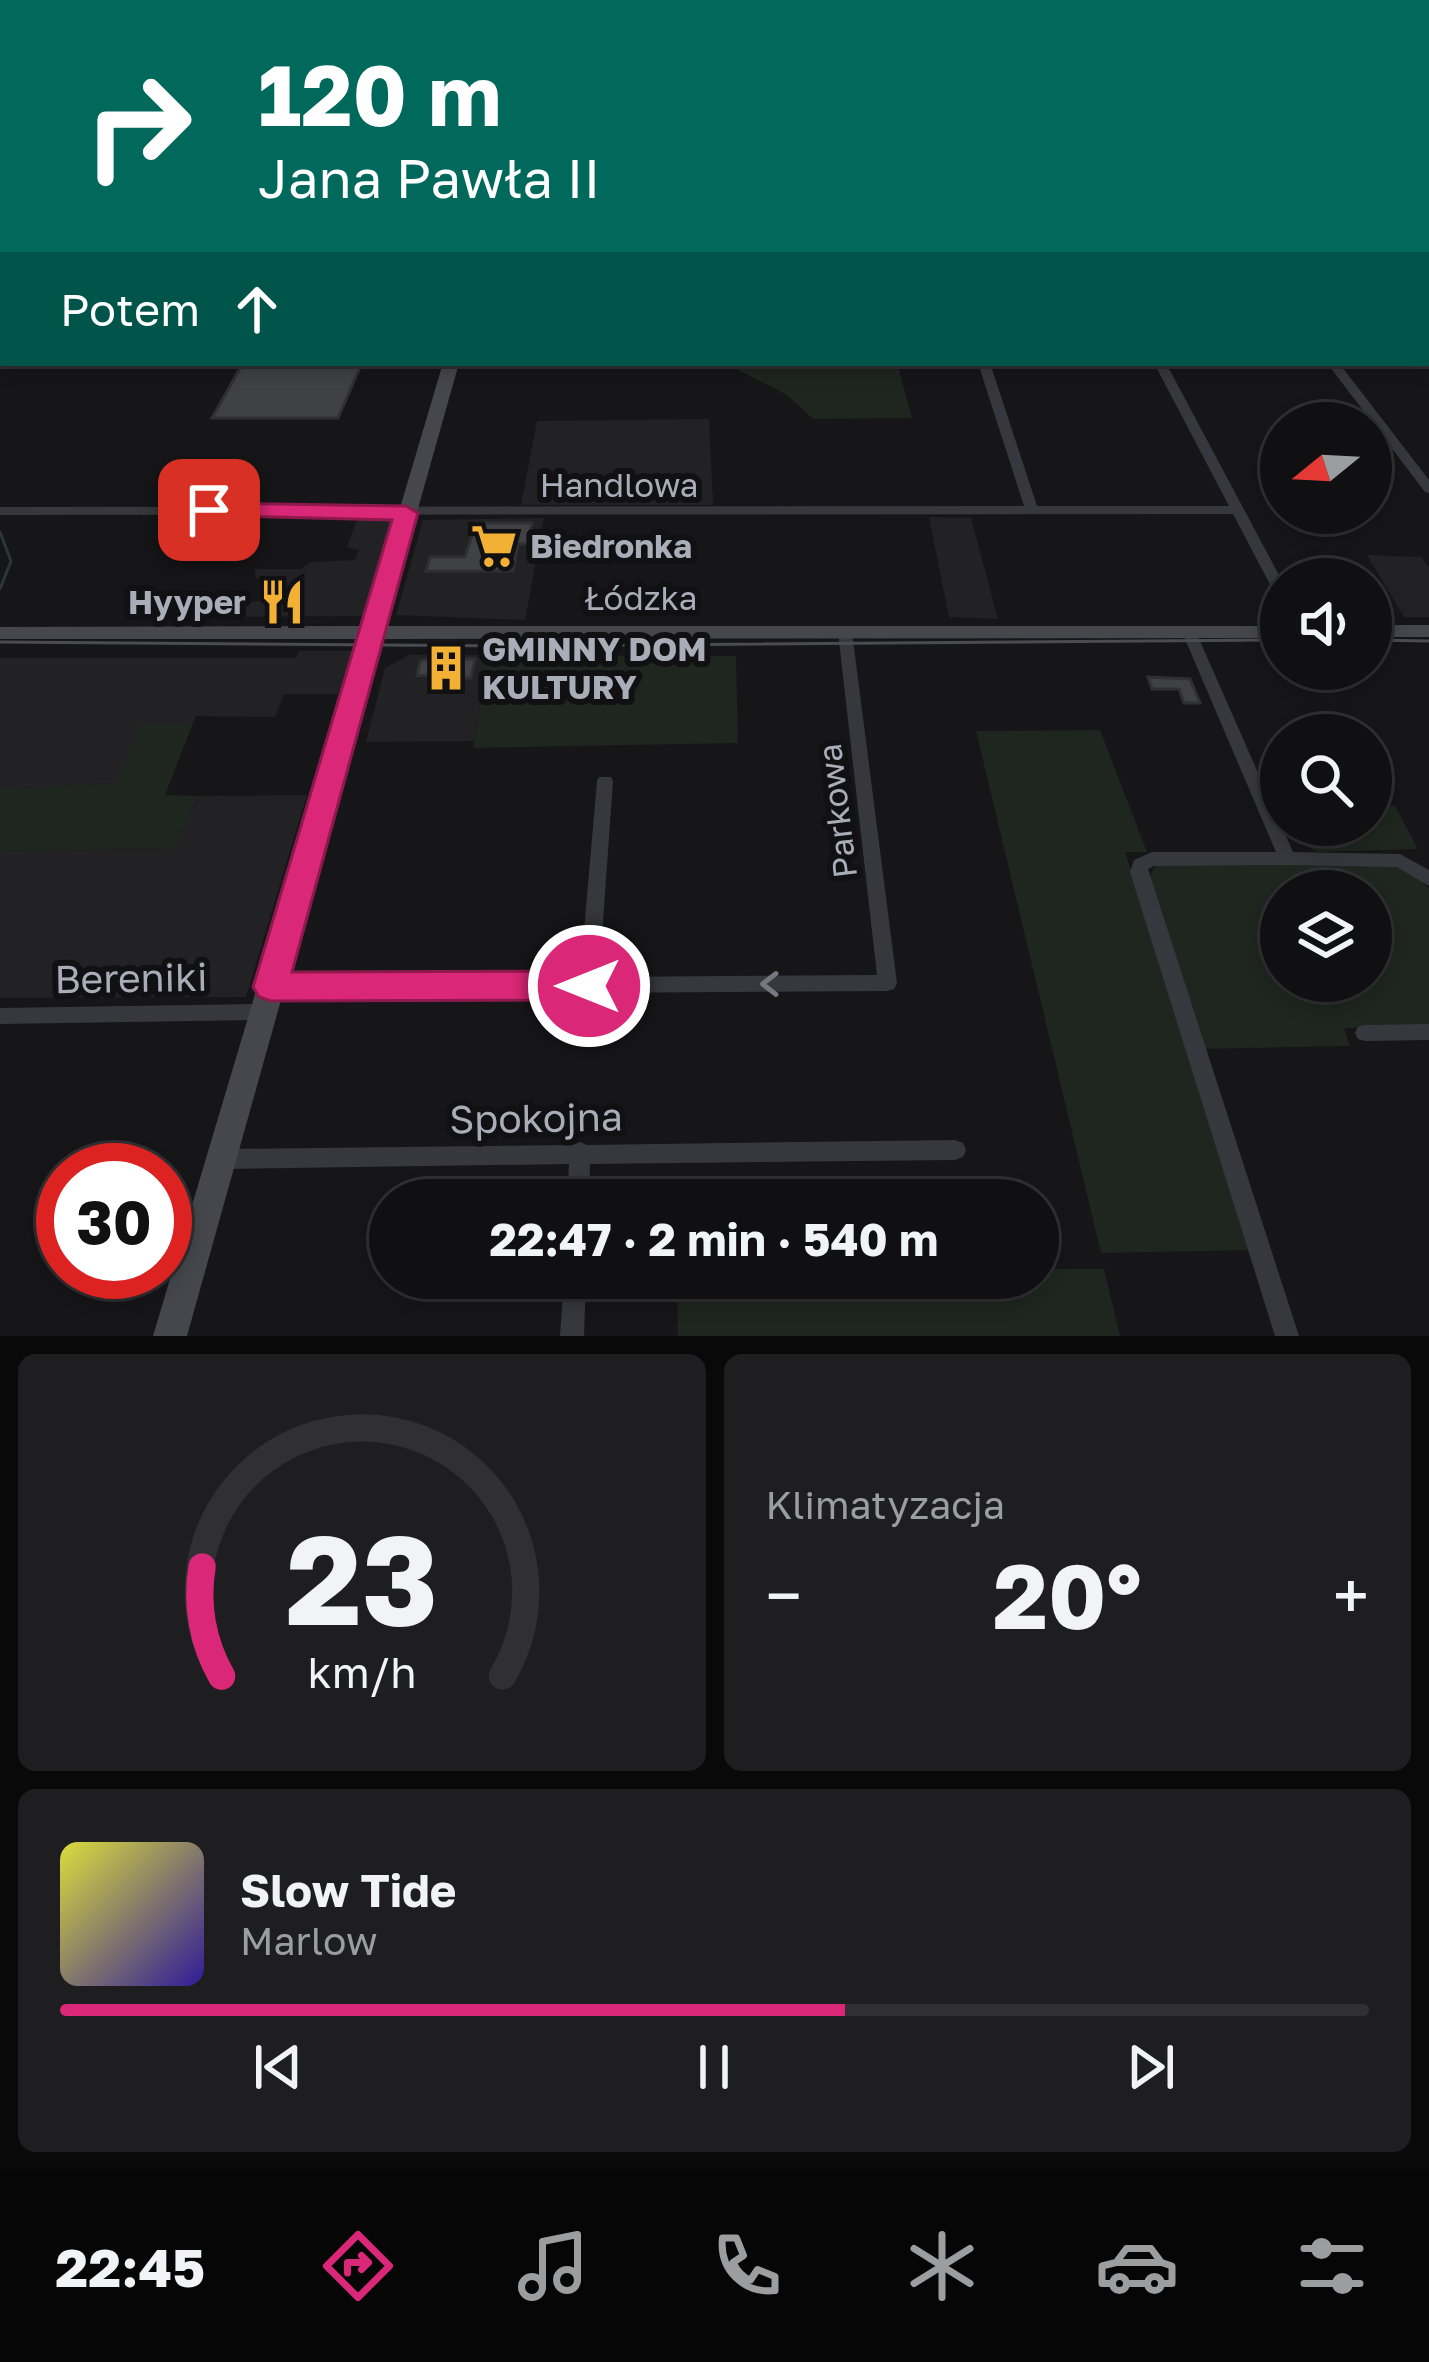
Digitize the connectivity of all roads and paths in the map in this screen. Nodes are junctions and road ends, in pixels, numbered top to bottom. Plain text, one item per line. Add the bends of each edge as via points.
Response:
1 (450, 366) edge
2 (985, 366) edge
3 (1162, 366) edge
4 (1335, 366) edge
5 (1429, 489) edge
6 (1031, 509) junction
7 (1239, 510) junction
8 (0, 511) edge
9 (406, 513) junction
10 (1264, 558) edge
11 (373, 632) junction
12 (844, 632) junction
13 (1189, 632) junction
14 (1260, 632) edge
15 (1392, 632) edge
16 (1429, 632) edge
17 (0, 633) edge
18 (604, 781) dead end
19 (1287, 858) junction
20 (1429, 879) edge
21 (887, 983) joint
22 (589, 986) junction
23 (267, 1000) junction
24 (0, 1016) edge
25 (1365, 1033) dead end
26 (1429, 1033) edge
27 (955, 1150) dead end
28 (580, 1152) junction
29 (222, 1159) junction
30 (579, 1179) edge
31 (574, 1299) edge
32 (170, 1336) edge
33 (572, 1336) edge
34 (1288, 1336) edge

1 - 9 main road
2 - 6 street
3 - 7 street
4 - 5 street
6 - 7 street, Handlowa
6 - 9 street, Handlowa
7 - 10 street
8 - 9 street, Handlowa
9 - 11 main road
11 - 12 main road, Łódzka
11 - 17 main road, Łódzka
11 - 23 main road
12 - 13 main road, Łódzka
12 - 21 street, Parkowa
13 - 14 main road, Łódzka
13 - 19 street
15 - 16 main road
18 - 22 street
19 - 20 street via 1400,860
19 - 34 street via 1153,860 1139,872
21 -> 22 street, Bereniki
22 - 23 street, Bereniki
23 - 24 street, Bereniki
23 - 29 main road
25 - 26 street
27 - 28 street, Spokojna
28 - 29 street, Spokojna
28 - 30 street
29 - 32 main road
31 - 33 street

